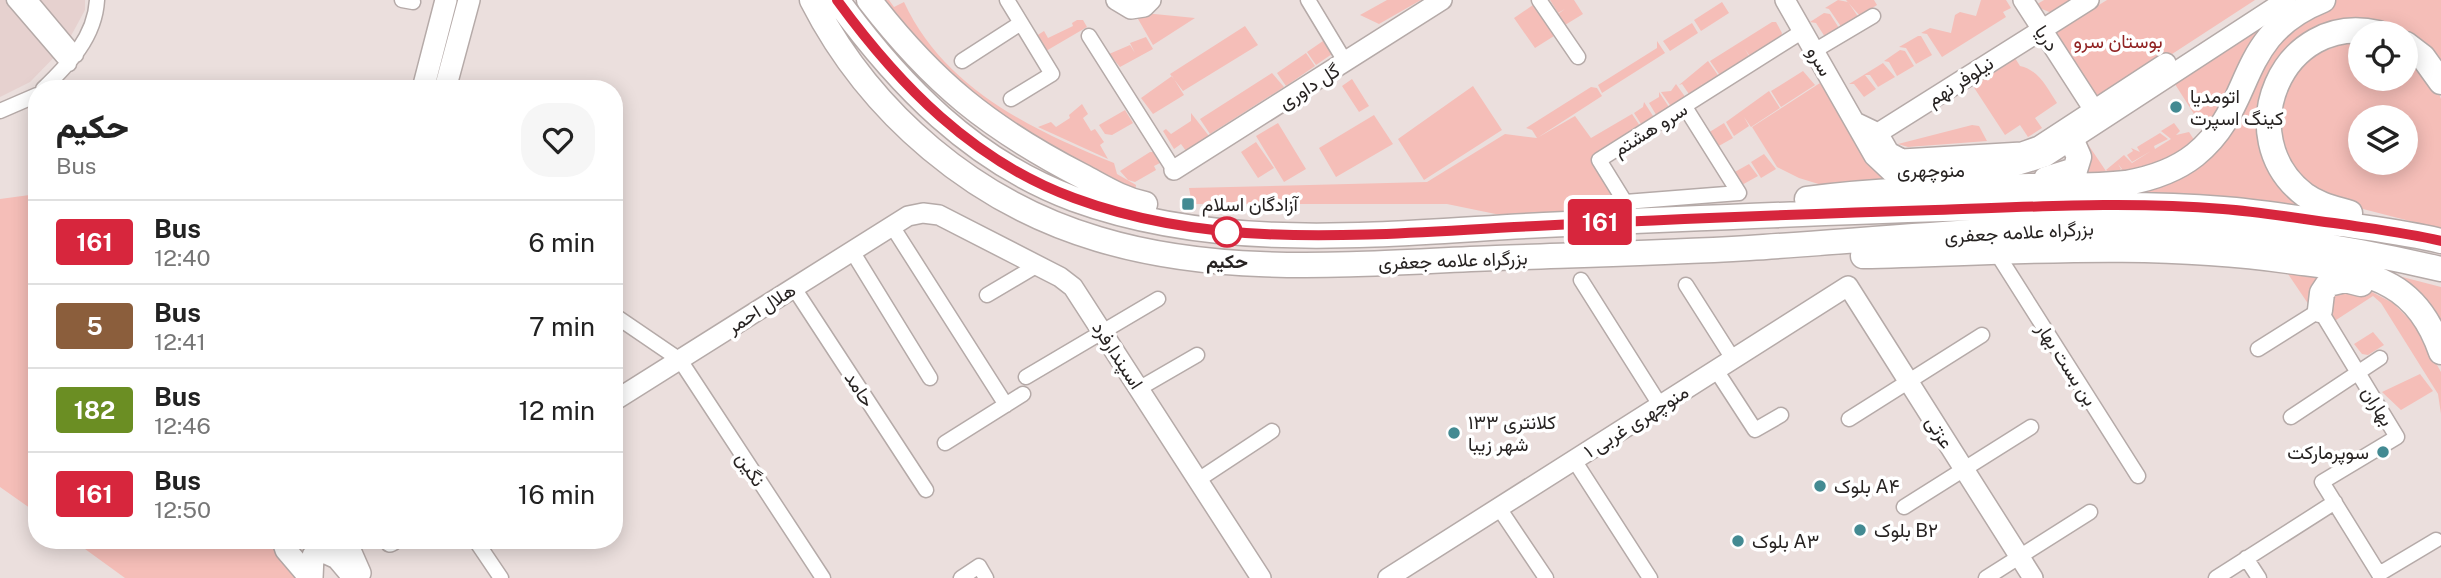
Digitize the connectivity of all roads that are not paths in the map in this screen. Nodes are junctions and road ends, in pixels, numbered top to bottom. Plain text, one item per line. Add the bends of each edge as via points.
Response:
1 (14, 0) edge
2 (30, 0) edge
3 (97, 0) edge
4 (446, 0) edge
5 (470, 0) edge
6 (803, 0) edge
7 (812, 0) edge
8 (837, 0) edge
9 (869, 0) edge
10 (1007, 0) edge
11 (1116, 0) edge
12 (1152, 0) edge
13 (1308, 0) edge
14 (1441, 0) edge
15 (1539, 0) edge
16 (1785, 0) edge
17 (2023, 0) edge
18 (2089, 0) edge
19 (2266, 0) edge
20 (2286, 0) edge
21 (2323, 0) edge
22 (1873, 16) dead end
23 (1021, 23) junction
24 (2240, 24) junction
25 (827, 29) junction
26 (2041, 29) junction
27 (1803, 31) junction
28 (2348, 32) edge
29 (1089, 36) dead end
30 (1814, 51) junction
31 (2418, 53) edge
32 (1578, 57) dead end
33 (72, 59) junction
34 (962, 61) dead end
35 (1346, 63) junction
36 (52, 80) edge
37 (425, 80) edge
38 (448, 80) edge
39 (2441, 82) edge
40 (28, 99) edge
41 (1011, 99) dead end
42 (1685, 107) junction
43 (2094, 110) junction
44 (0, 111) edge
45 (1855, 122) junction
46 (1878, 134) junction
47 (2072, 141) junction
48 (1174, 170) joint
49 (2022, 186) junction
50 (1734, 205) junction
51 (900, 221) junction
52 (1530, 226) junction
53 (2417, 235) junction
54 (2441, 241) edge
55 (1740, 248) junction
56 (852, 251) junction
57 (1996, 252) junction
58 (1036, 265) junction
59 (2441, 269) edge
60 (1581, 281) dead end
61 (1686, 285) dead end
62 (1848, 286) joint
63 (794, 288) junction
64 (987, 295) dead end
65 (1158, 299) dead end
66 (2320, 310) junction
67 (623, 320) edge
68 (2429, 330) junction
69 (1104, 332) junction
70 (1982, 335) dead end
71 (2258, 349) dead end
72 (2441, 352) edge
73 (1197, 355) dead end
74 (2380, 358) dead end
75 (1733, 359) junction
76 (680, 360) junction
77 (1716, 370) junction
78 (2357, 372) junction
79 (1026, 377) dead end
80 (930, 378) dead end
81 (1908, 380) junction
82 (1140, 388) junction
83 (1023, 394) dead end
84 (623, 395) edge
85 (1006, 405) junction
86 (1660, 405) junction
87 (1781, 415) dead end
88 (2291, 417) dead end
89 (1849, 419) dead end
90 (2031, 427) dead end
91 (1272, 431) dead end
92 (945, 443) dead end
93 (1574, 460) junction
94 (1964, 469) junction
95 (2138, 476) dead end
96 (1198, 480) junction
97 (926, 490) dead end
98 (2336, 505) junction
99 (1904, 507) dead end
100 (1499, 508) junction
101 (2090, 512) dead end
102 (2436, 540) dead end
103 (286, 549) edge
104 (349, 549) edge
105 (482, 549) edge
106 (2020, 557) junction
107 (2246, 558) junction
108 (311, 578) edge
109 (355, 578) edge
110 (362, 578) edge
111 (501, 578) edge
112 (823, 578) edge
113 (961, 578) edge
114 (986, 578) edge
115 (1261, 578) edge
116 (1388, 578) edge
117 (1546, 578) edge
118 (1650, 578) edge
119 (1986, 578) edge
120 (2033, 578) edge
121 (2216, 578) edge
122 (2259, 578) edge

1 - 33 street
2 - 33 street
3 - 33 street via 96,19
4 - 37 main road
5 - 38 main road
6 - 25 highway
7 - 25 highway, بزرگراه علامه جعفری
8 - 52 highway, بزرگراه علامه جعفری via 877,55 964,139 1021,174 1083,202 1168,225 1270,236
9 - 52 highway via 941,84 1034,152 1121,198 1201,214
10 - 23 street
11 - 12 street via 1138,9
13 - 35 street
14 - 35 street, گل داوری
15 - 32 street
16 - 27 street, سرو
17 - 26 street, دریا
18 - 26 street, نیلوفر نهم
19 - 24 street, منوچهری
20 - 24 street, منوچهری
21 - 49 highway via 2288,18 2267,37 2221,128 2181,164 2124,183
22 - 30 street
23 - 34 street
23 - 41 street via 1052,74
24 - 43 street, منوچهری
24 - 47 street, منوچهری
25 - 55 highway, بزرگراه علامه جعفری via 858,73 928,148 980,184 1038,214 1079,233 1130,248 1199,260 1271,264
26 - 43 street, دریا
26 - 46 street, نیلوفر نهم
27 - 30 street, سرو
27 - 42 street, سرو هشتم
28 - 53 highway via 2316,40 2293,58 2274,89 2270,139 2282,169 2310,198
29 - 48 street
30 - 45 street, سرو
31 - 39 highway
33 - 36 street
35 - 48 street, گل داوری
40 - 44 street
42 - 50 street
42 - 50 street, سرو هشتم via 1599,163 1625,202
43 - 46 street, منوچهری via 2022,152 1902,159 1889,152
45 - 46 street, منوچهری
45 - 47 street, منوچهری via 1874,156 1900,174 2026,166
47 - 49 highway via 2079,157 2075,170
49 - 50 highway via 1870,192
50 - 52 highway, بزرگراه علامه جعفری
50 - 53 highway, بزرگراه علامه جعفری via 2174,206 2238,210
51 - 56 street, هلال احمر
51 - 58 street, اسپندارفرد via 923,213 939,215
51 - 85 street
53 - 54 highway, بزرگراه علامه جعفری
55 - 57 highway via 1844,257
55 - 59 highway, بزرگراه علامه جعفری via 2121,227 2285,240
56 - 63 street, هلال احمر
56 - 80 street
57 - 68 highway via 2080,248 2194,251 2328,267 2393,287 2414,303
57 - 95 street, بن بست بهار
58 - 64 street
58 - 69 street, اسپندارفرد via 1073,287
60 - 86 street
61 - 75 street
62 - 75 street, منوچهری غربی ۱
62 - 81 street, عزتی
63 - 76 street, هلال احمر
63 - 97 street, حامد
65 - 69 street
66 - 68 highway via 2328,284 2352,281 2393,299
66 - 71 street
66 - 78 street, بهاران
67 - 76 street
68 - 72 highway
69 - 79 street
69 - 82 street, اسپندارفرد
70 - 81 street
73 - 82 street
74 - 78 street
75 - 77 street, منوچهری غربی ۱
76 - 84 street, هلال احمر
76 - 112 street, نگین
77 - 86 street, منوچهری غربی ۱
77 - 87 street via 1755,430
78 - 88 street
78 - 98 street, بهاران via 2397,437 2322,482
81 - 89 street
81 - 94 street, عزتی
82 - 96 street, اسپندارفرد
83 - 85 street
85 - 92 street
86 - 93 street, منوچهری غربی ۱
90 - 94 street
91 - 96 street
93 - 100 street, منوچهری غربی ۱
93 - 118 street
94 - 99 street
94 - 106 street, عزتی
96 - 115 street, اسپندارفرد
98 - 102 street via 2379,575
98 - 107 street
100 - 116 street, منوچهری غربی ۱
100 - 117 street
101 - 106 street
103 - 108 main road
104 - 110 main road
105 - 111 street
106 - 119 street
106 - 120 street, عزتی
107 - 121 street
107 - 122 street
108 - 109 main road via 313,556 324,552 337,558
113 - 114 street via 979,566

